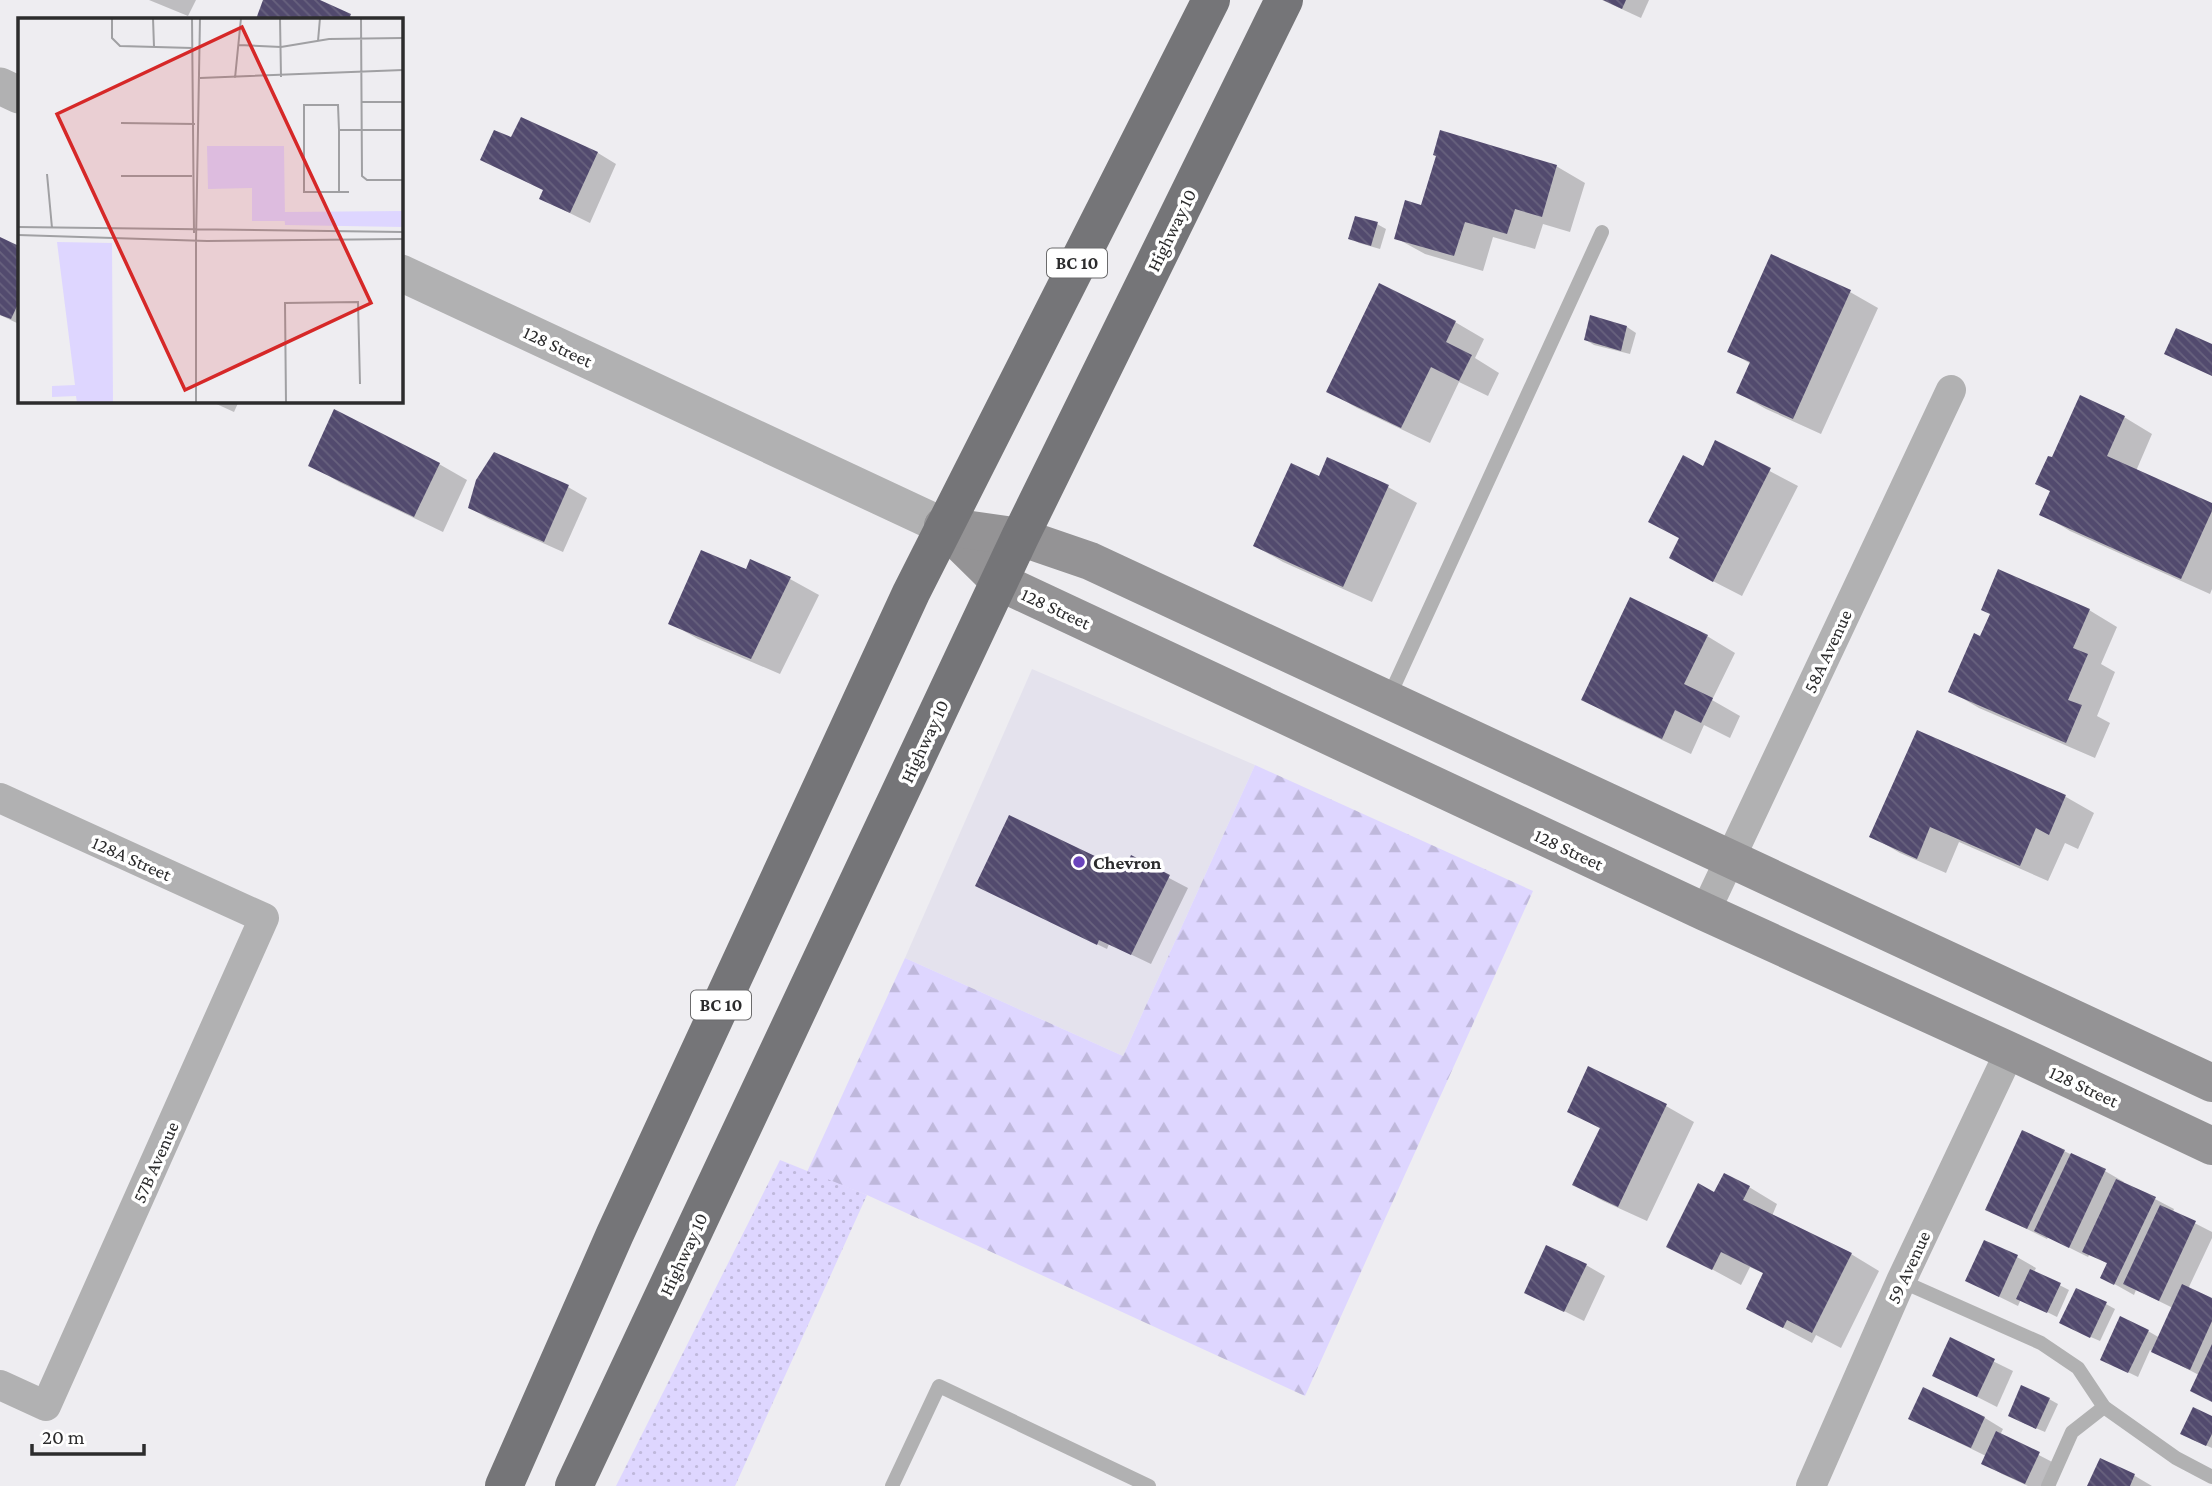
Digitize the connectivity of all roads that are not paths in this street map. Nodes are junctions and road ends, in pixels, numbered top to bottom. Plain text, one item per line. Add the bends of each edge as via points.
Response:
1 (1211, 0) edge
2 (1284, 0) edge
3 (0, 86) edge
4 (18, 95) edge
5 (1602, 232) dead end
6 (402, 273) edge
7 (1951, 390) dead end
8 (943, 526) junction
9 (1020, 537) junction
10 (1000, 582) junction
11 (1387, 701) junction
12 (0, 798) edge
13 (1730, 858) junction
14 (1704, 912) junction
15 (264, 918) joint
16 (2010, 1051) junction
17 (2212, 1083) edge
18 (2212, 1146) edge
19 (1901, 1281) junction
20 (0, 1385) edge
21 (2104, 1407) junction
22 (2212, 1477) edge
23 (504, 1486) edge
24 (574, 1486) edge
25 (892, 1486) edge
26 (1149, 1486) edge
27 (1811, 1486) edge
28 (2048, 1486) edge

1 - 8 highway, BC 10
2 - 9 highway, Highway 10
3 - 4 street
5 - 11 lane
6 - 8 street, 128 Street
7 - 13 street, 58A Avenue
8 - 9 main road, 128 Street
8 - 10 main road, 128 Street
8 - 23 highway, BC 10 via 615,1234
9 - 10 highway, Highway 10
9 - 11 main road, 128 Street via 1090,561
10 - 14 main road, 128 Street
10 - 24 highway, Highway 10
11 - 13 main road, 128 Street
12 - 15 street, 128A Street
13 - 14 street, 58A Avenue
13 - 17 main road, 128 Street
14 - 16 main road, 128 Street
15 - 20 street, 57B Avenue via 46,1406
16 - 18 main road, 128 Street
16 - 19 street, 59 Avenue
19 - 21 lane via 2041,1343 2078,1368
19 - 27 street, 59 Avenue
21 - 22 lane via 2176,1458
21 - 28 lane via 2071,1432
25 - 26 lane via 939,1386

